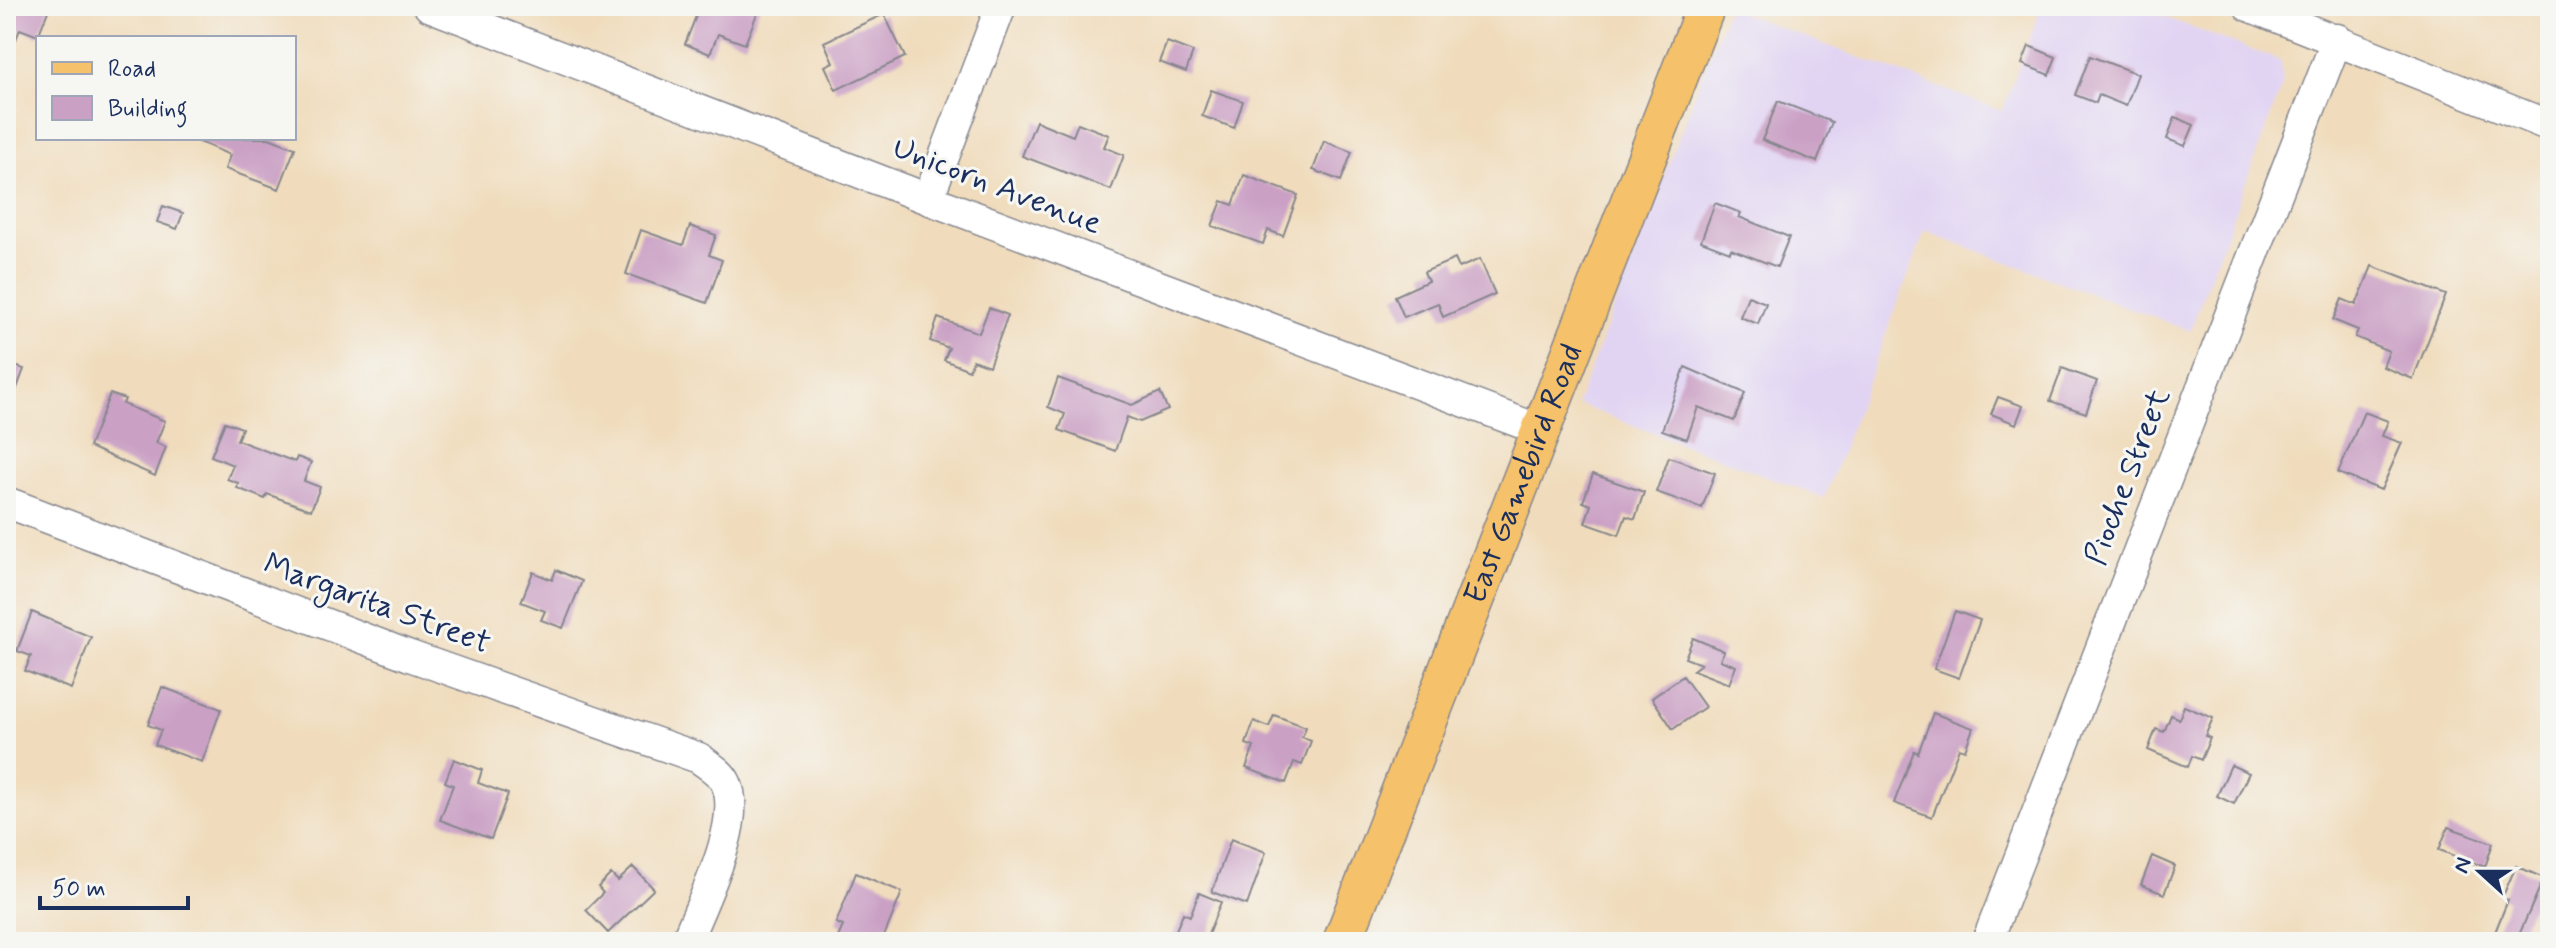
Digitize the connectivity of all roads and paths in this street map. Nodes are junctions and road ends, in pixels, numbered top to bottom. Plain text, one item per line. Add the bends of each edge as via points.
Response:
1 (429, 6) edge
2 (1001, 6) edge
3 (1706, 6) edge
4 (2249, 6) edge
5 (2337, 39) junction
6 (2550, 126) edge
7 (928, 199) junction
8 (1540, 430) junction
9 (6, 502) edge
10 (686, 942) edge
11 (1342, 942) edge
12 (1987, 942) edge

1 - 7 street, Unicorn Avenue
2 - 7 street
3 - 8 main road, East Gamebird Road
4 - 5 street
5 - 6 street
5 - 12 street, Pioche Street
7 - 8 street, Unicorn Avenue
8 - 11 main road, East Gamebird Road
9 - 10 street, Margarita Street via 410,656 699,758 721,775 732,806 729,832

